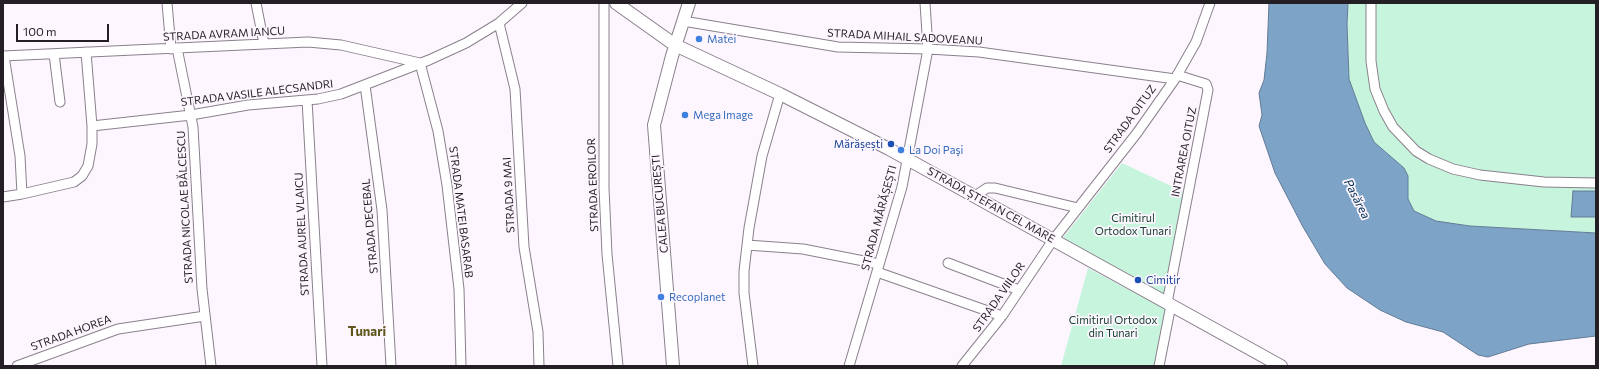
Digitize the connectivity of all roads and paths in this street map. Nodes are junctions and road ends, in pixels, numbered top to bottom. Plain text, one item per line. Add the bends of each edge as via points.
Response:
1 (167, 3) edge
2 (256, 3) edge
3 (522, 3) edge
4 (604, 3) edge
5 (616, 3) edge
6 (689, 3) edge
7 (925, 3) edge
8 (1210, 3) edge
9 (1371, 3) edge
10 (683, 21) junction
11 (500, 23) junction
12 (264, 44) junction
13 (675, 45) junction
14 (174, 49) junction
15 (928, 49) junction
16 (86, 52) junction
17 (54, 54) junction
18 (3, 56) edge
19 (420, 63) junction
20 (1176, 77) junction
21 (365, 85) junction
22 (780, 94) junction
23 (307, 100) junction
24 (60, 102) dead end
25 (191, 115) junction
26 (92, 126) junction
27 (907, 159) junction
28 (1596, 183) edge
29 (22, 194) junction
30 (975, 196) junction
31 (3, 197) edge
32 (1078, 208) junction
33 (1053, 240) junction
34 (747, 245) junction
35 (948, 263) dead end
36 (878, 268) junction
37 (1019, 290) junction
38 (1169, 304) junction
39 (205, 316) junction
40 (1002, 316) junction
41 (17, 366) edge
42 (211, 366) edge
43 (322, 366) edge
44 (391, 366) edge
45 (461, 366) edge
46 (539, 366) edge
47 (618, 366) edge
48 (674, 366) edge
49 (753, 366) edge
50 (848, 366) edge
51 (962, 366) edge
52 (1160, 366) edge
53 (1281, 366) edge

1 - 14 street, STRADA NICOLAE BĂLCESCU
2 - 12 street
3 - 11 street, STRADA VASILE ALECSANDRI
4 - 47 street, STRADA EROILOR via 604,188 606,239
5 - 13 main road, STRADA ȘTEFAN CEL MARE
6 - 10 main road, CALEA BUCUREȘTI
7 - 15 street, STRADA MĂRĂȘEȘTI
8 - 20 street, STRADA OITUZ via 1196,42
9 - 28 street via 1371,61 1375,89 1393,127 1416,151 1452,169 1480,175 1544,182
10 - 13 main road, CALEA BUCUREȘTI
10 - 15 street, STRADA MIHAIL SADOVEANU via 838,47
11 - 19 street, STRADA VASILE ALECSANDRI via 466,43
11 - 46 street, STRADA 9 MAI via 515,89 524,247 537,325
12 - 14 street, STRADA AVRAM IANCU
12 - 19 street, STRADA AVRAM IANCU via 319,42
13 - 22 main road, STRADA ȘTEFAN CEL MARE
13 - 48 main road, CALEA BUCUREȘTI via 654,130
14 - 16 street, STRADA AVRAM IANCU
14 - 25 street, STRADA NICOLAE BĂLCESCU
15 - 20 street, STRADA MIHAIL SADOVEANU via 997,54
15 - 27 street, STRADA MĂRĂȘEȘTI
16 - 17 street, STRADA AVRAM IANCU
16 - 26 street
17 - 18 street, STRADA AVRAM IANCU
17 - 24 street
18 - 29 street via 20,156
19 - 21 street, STRADA VASILE ALECSANDRI
19 - 45 street, STRADA MATEI BASARAB via 438,131 447,185 459,289
20 - 32 street, STRADA OITUZ via 1137,133
20 - 38 street, INTRAREA OITUZ via 1206,84 1208,90
21 - 23 street, STRADA VASILE ALECSANDRI via 341,94
21 - 44 street, STRADA DECEBAL via 382,210
22 - 27 main road, STRADA ȘTEFAN CEL MARE
22 - 34 street via 762,156
23 - 25 street, STRADA VASILE ALECSANDRI via 248,105
23 - 43 street, STRADA AUREL VLAICU
25 - 26 street, STRADA VASILE ALECSANDRI
25 - 39 street, STRADA NICOLAE BĂLCESCU
26 - 29 street via 91,155 82,176 74,182
27 - 30 main road, STRADA ȘTEFAN CEL MARE
27 - 36 street, STRADA MĂRĂȘEȘTI via 902,187
29 - 31 street
30 - 32 street via 987,188 995,188
30 - 33 main road, STRADA ȘTEFAN CEL MARE
32 - 33 street, STRADA OITUZ
33 - 37 street, STRADA VIILOR
33 - 38 main road, STRADA ȘTEFAN CEL MARE
34 - 36 street via 803,249
34 - 49 street via 744,293
35 - 37 street
36 - 40 street
36 - 50 street, STRADA MĂRĂȘEȘTI
37 - 40 street, STRADA VIILOR
38 - 52 street
38 - 53 main road, STRADA ȘTEFAN CEL MARE
39 - 41 street, STRADA HOREA via 113,330
39 - 42 street, STRADA NICOLAE BĂLCESCU
40 - 51 street, STRADA VIILOR

